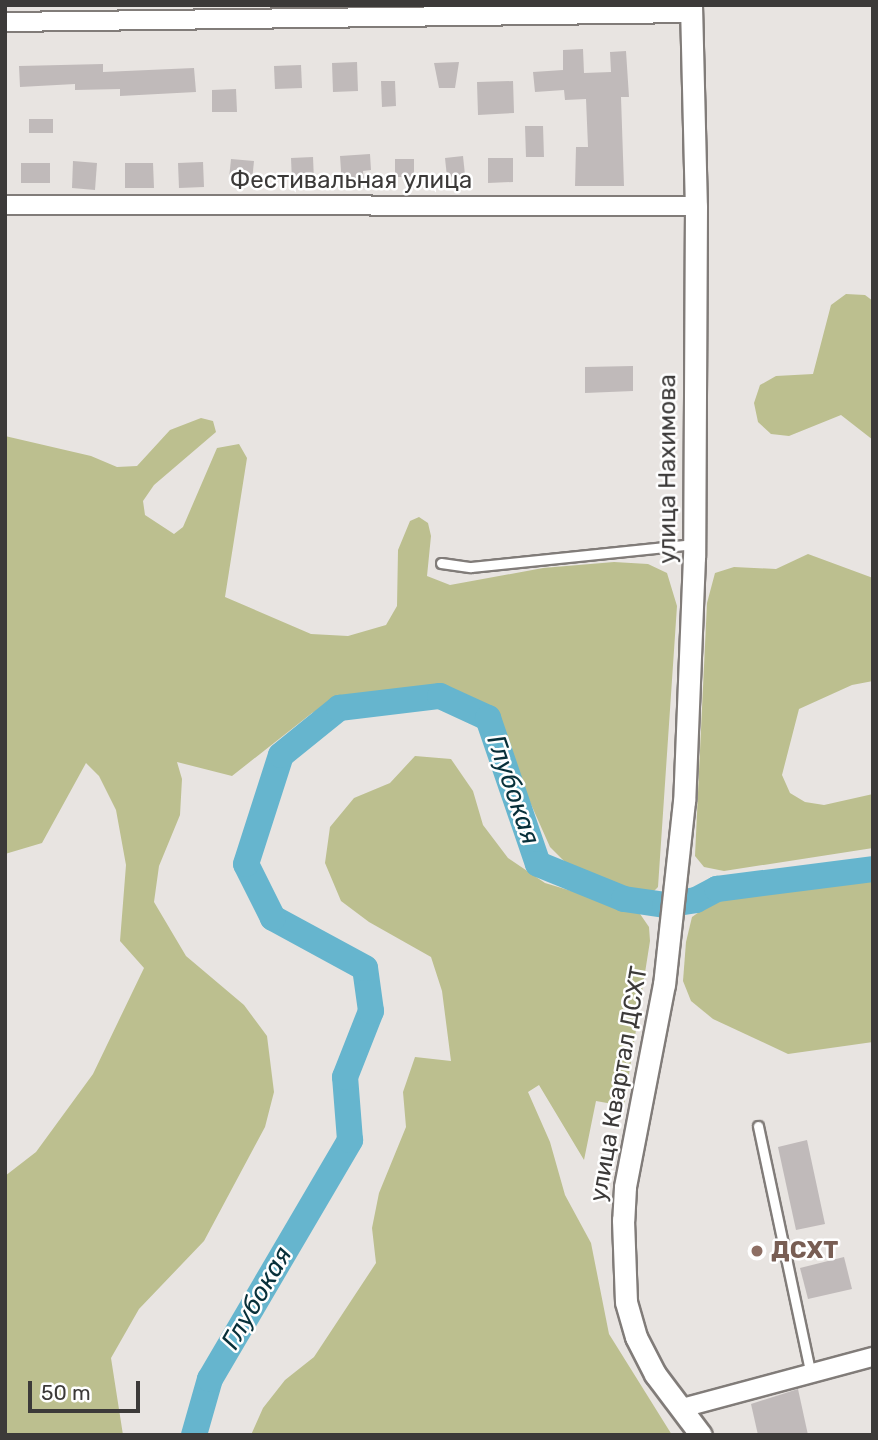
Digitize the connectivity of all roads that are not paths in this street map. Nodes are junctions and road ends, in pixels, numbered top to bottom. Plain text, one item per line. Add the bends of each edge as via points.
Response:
1 (692, 9) edge
2 (5, 22) edge
3 (5, 205) edge
4 (696, 206) junction
5 (694, 544) junction
6 (441, 563) dead end
7 (672, 932) joint
8 (758, 1126) dead end
9 (873, 1357) edge
10 (810, 1371) junction
11 (682, 1408) junction
12 (701, 1435) edge

1 - 2 street
1 - 4 street, улица Нахимова
3 - 4 street, Фестивальная улица
4 - 5 street, улица Нахимова
5 - 6 lane via 498,565
5 - 7 street, улица Нахимова
7 - 11 street, улица Квартал ДСХТ via 623,1220 629,1316 646,1360
8 - 10 lane
9 - 10 street
10 - 11 street
11 - 12 street, улица Квартал ДСХТ

